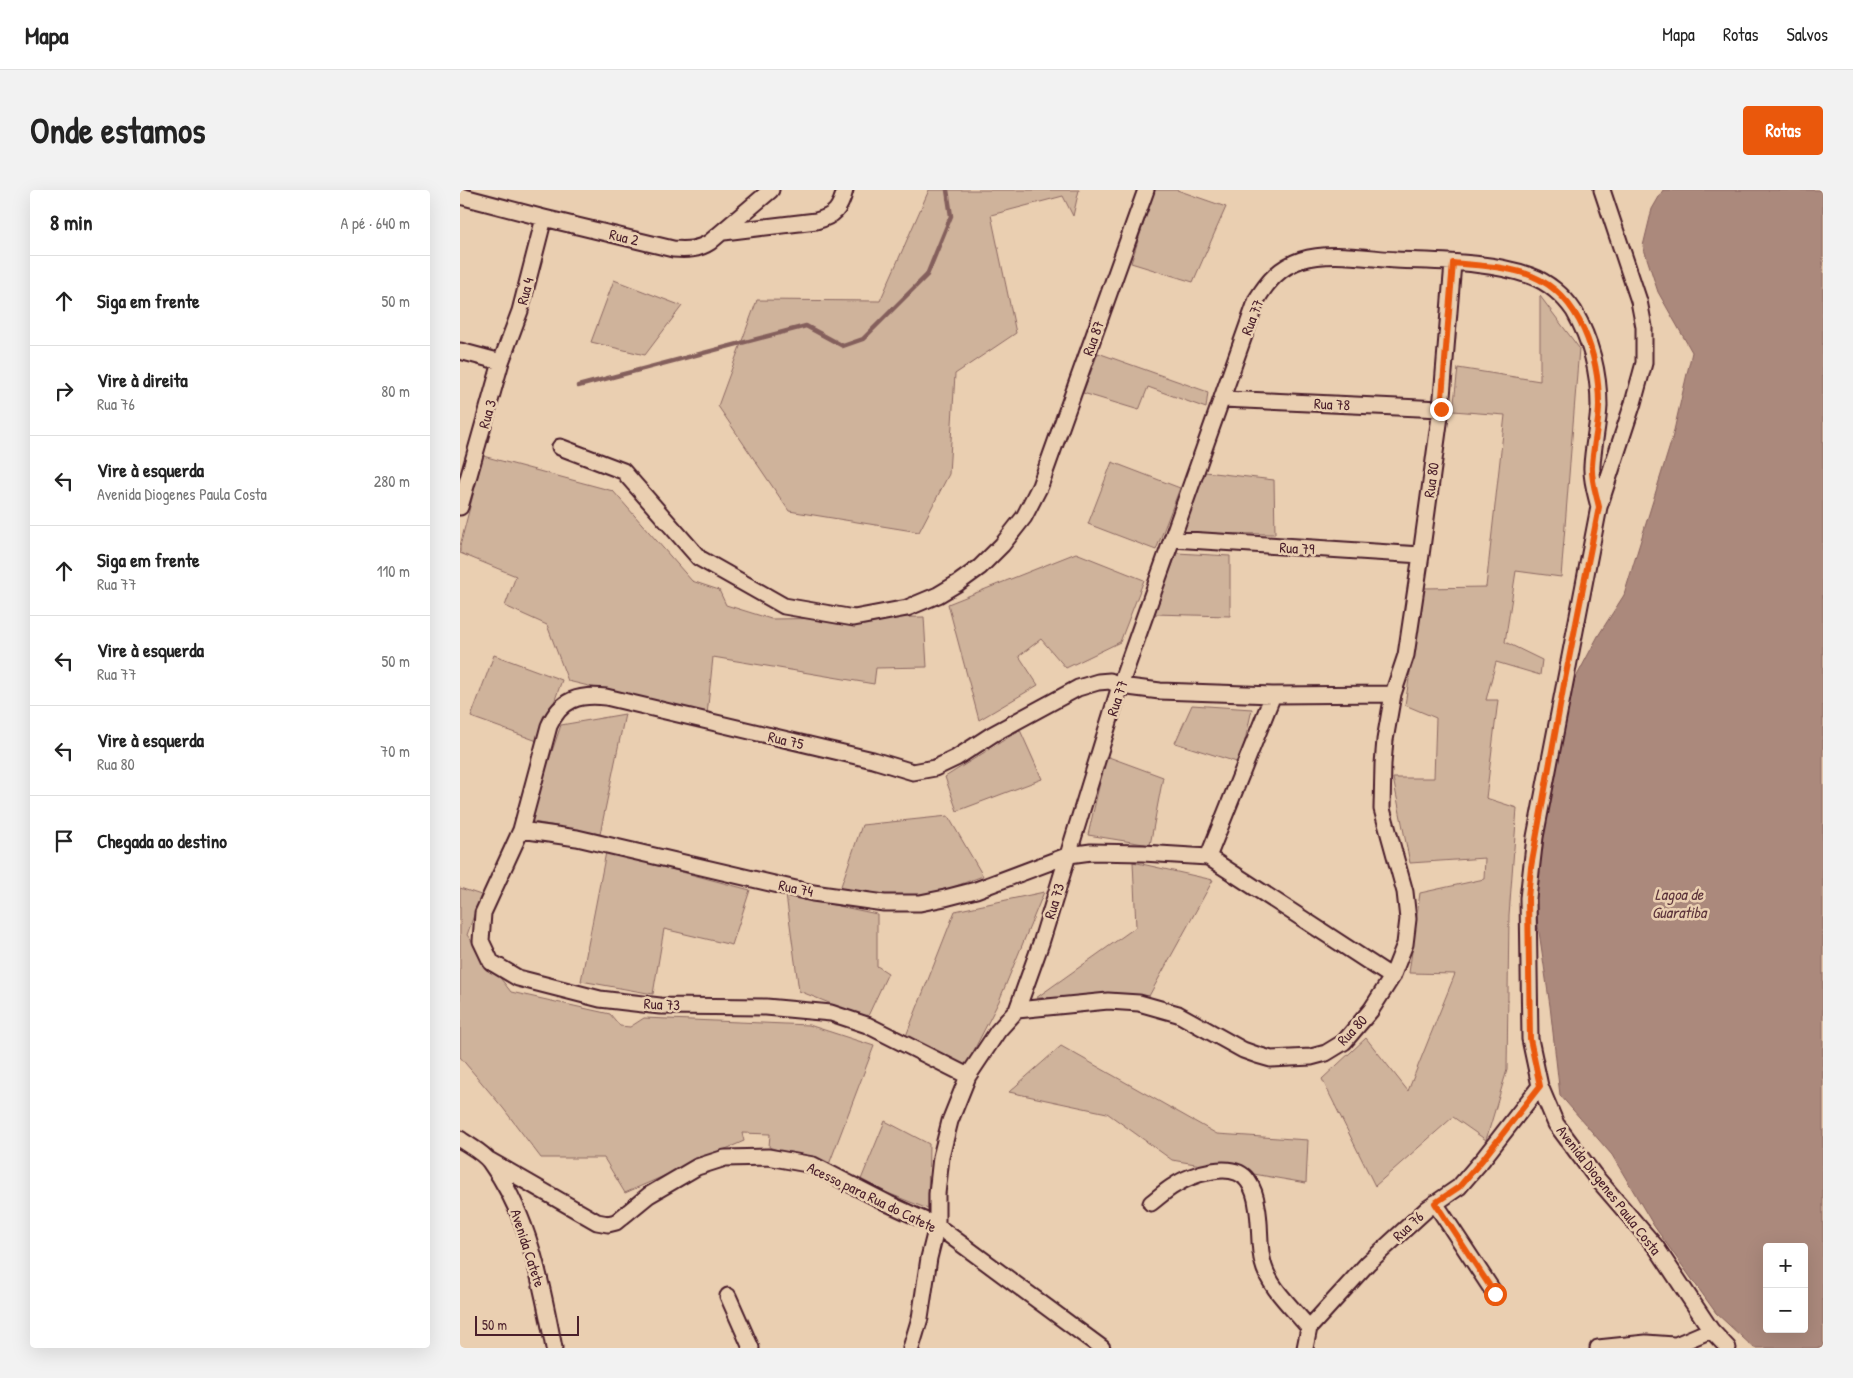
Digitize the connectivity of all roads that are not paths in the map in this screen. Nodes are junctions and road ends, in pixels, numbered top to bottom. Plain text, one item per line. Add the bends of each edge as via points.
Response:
1 (771, 190) edge
2 (844, 190) edge
3 (1146, 190) edge
4 (1602, 190) edge
5 (460, 196) edge
6 (544, 218) junction
7 (724, 232) junction
8 (1453, 263) junction
9 (460, 351) edge
10 (502, 362) junction
11 (1223, 399) junction
12 (1441, 409) junction
13 (560, 447) dead end
14 (460, 507) edge
15 (1599, 507) junction
16 (1173, 539) junction
17 (1421, 555) junction
18 (1120, 686) junction
19 (1393, 694) junction
20 (1273, 695) junction
21 (521, 830) junction
22 (1069, 855) junction
23 (1208, 857) junction
24 (1392, 977) junction
25 (1017, 1010) junction
26 (968, 1076) junction
27 (1540, 1086) junction
28 (460, 1138) edge
29 (489, 1160) junction
30 (1151, 1203) dead end
31 (1435, 1203) junction
32 (937, 1226) junction
33 (1495, 1294) dead end
34 (728, 1296) dead end
35 (1309, 1328) junction
36 (1711, 1330) junction
37 (1672, 1346) edge
38 (554, 1348) edge
39 (751, 1348) edge
40 (911, 1348) edge
41 (1102, 1348) edge
42 (1305, 1348) edge
43 (1598, 1348) edge
44 (1728, 1348) edge

1 - 7 street, Rua 2
2 - 7 street via 842,202 828,218
3 - 13 street, Rua 87 via 1040,486 1024,517 1002,545 980,567 938,595 907,608 854,618 784,606 699,558 623,471
4 - 15 street, Avenida Diogenes Paula Costa via 1639,301 1644,327 1644,363
5 - 6 street, Rua 2
6 - 7 street, Rua 2 via 680,249 703,247
6 - 10 street, Rua 4 via 520,311
8 - 11 street, Rua 77 via 1325,256 1282,268 1268,281 1257,299
8 - 12 street, Rua 80
8 - 15 street, Rua 77 via 1507,269 1533,276 1556,290 1573,310 1585,332 1597,376 1599,406 1592,467
9 - 10 street
10 - 14 street, Rua 3
11 - 12 street, Rua 78
11 - 16 street, Rua 77
12 - 17 street, Rua 80
15 - 27 street, Avenida Diogenes Paula Costa via 1531,867 1528,898 1530,1039
16 - 17 street, Rua 79
16 - 18 street, Rua 77
17 - 19 street, Rua 80 via 1406,654
18 - 20 street via 1160,691
18 - 21 street, Rua 75 via 1110,681 1078,688 956,758 935,768 913,772 588,695 567,703 556,712 549,726
18 - 22 street, Rua 77
19 - 20 street
19 - 24 street, Rua 80 via 1385,740 1382,808 1405,892 1408,919 1405,944
20 - 23 street
21 - 22 street, Rua 74 via 577,838 813,892 884,903 920,903 976,890
21 - 26 street, Rua 73 via 483,913 482,941 492,962 518,978 600,999 660,1006 766,1007 831,1013 867,1025
22 - 23 street, Rua 74 via 1092,852
22 - 25 street, Rua 73
23 - 24 street
24 - 25 street, Rua 80 via 1371,1010 1344,1042 1312,1057 1271,1059 1257,1055 1178,1014 1139,1003 1108,1001
25 - 26 street, Rua 73 via 998,1031
26 - 32 street, Rua 73 via 950,1121 941,1157
27 - 31 street, Rua 76 via 1459,1187
27 - 36 street, Avenida Diogenes Paula Costa via 1556,1124 1656,1248
28 - 29 street, Avenida Catete
29 - 32 street, Acesso para Rua do Catete via 597,1222 608,1224 616,1222 649,1195 697,1167 726,1158 768,1157 814,1165
29 - 38 street, Avenida Catete via 525,1229 536,1262
30 - 35 street via 1176,1184 1199,1173 1220,1170 1238,1173 1248,1180 1258,1206 1262,1262 1277,1290
31 - 33 street
31 - 35 street, Rua 76 via 1368,1263
32 - 40 street, Rua 73 via 920,1318
32 - 41 street, Acesso para Rua do Catete
34 - 39 street
35 - 42 street
36 - 37 street
36 - 44 street, Avenida Diogenes Paula Costa
37 - 43 street via 1646,1343

